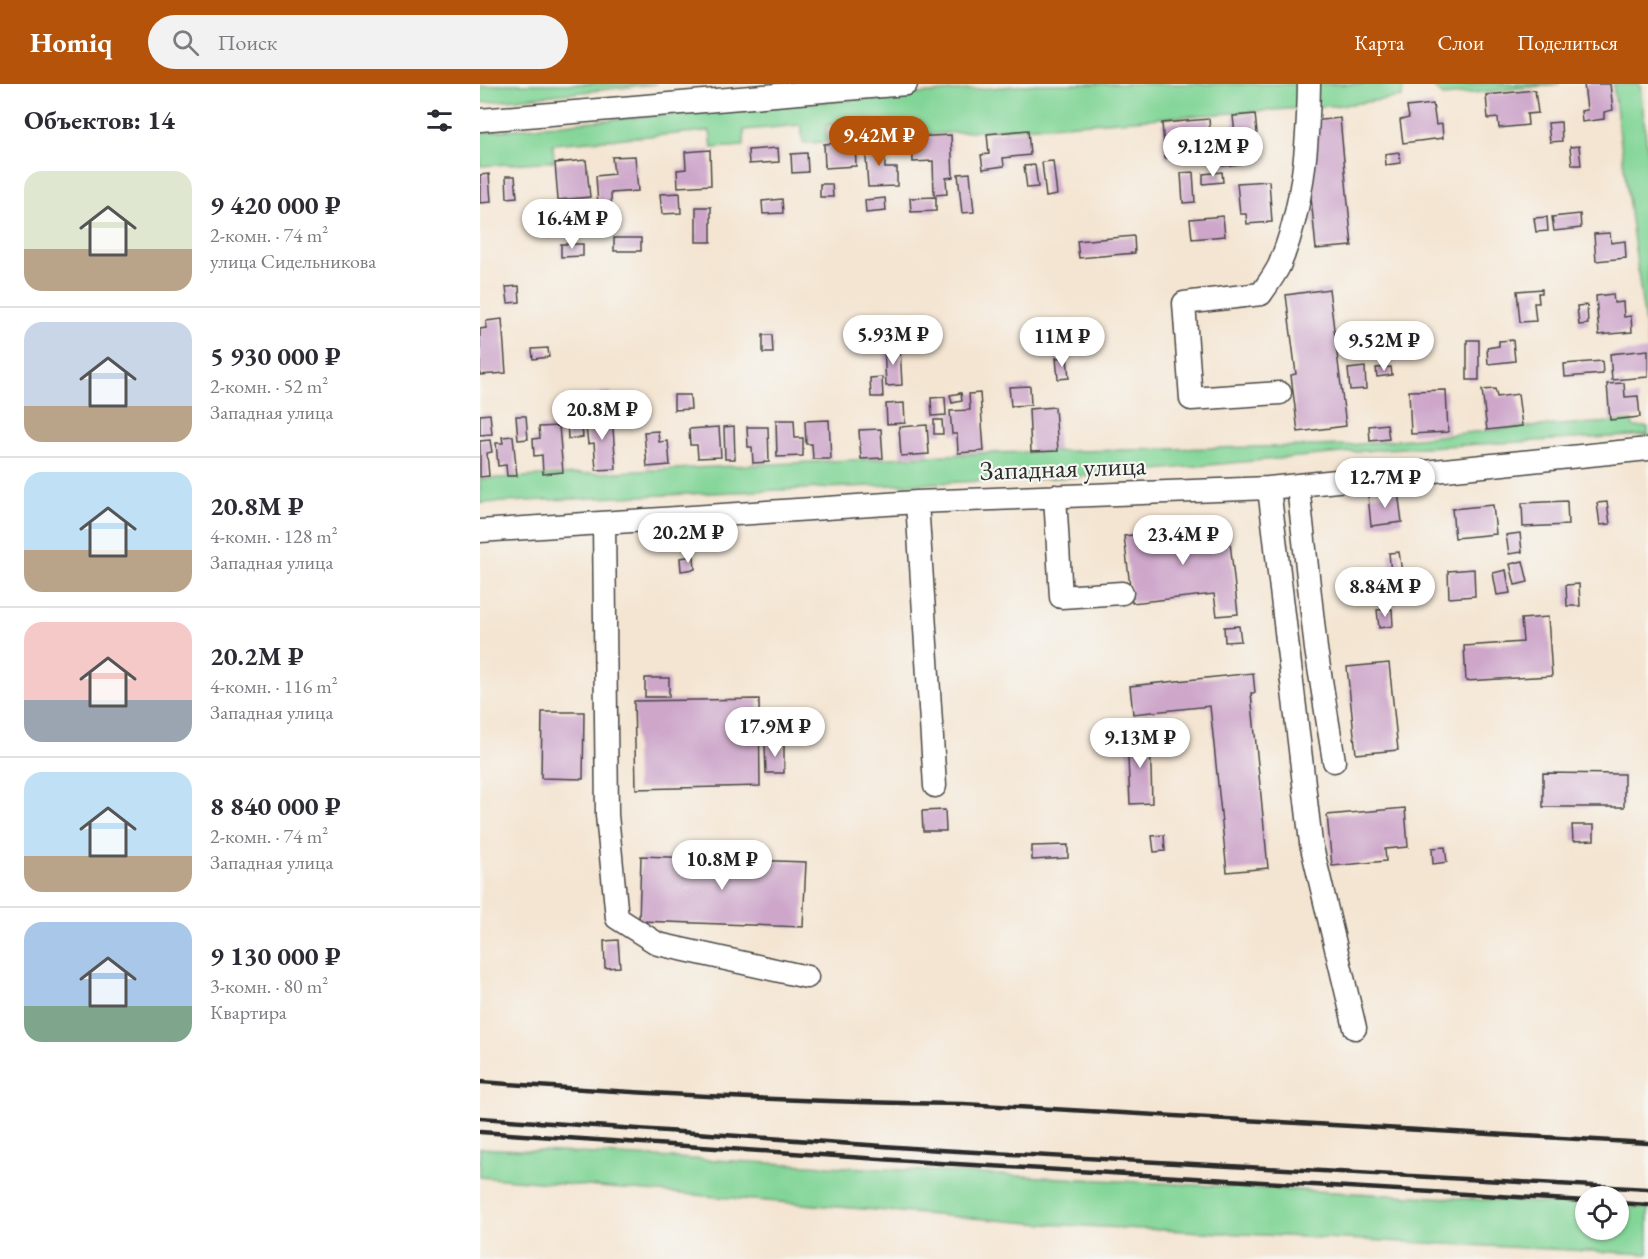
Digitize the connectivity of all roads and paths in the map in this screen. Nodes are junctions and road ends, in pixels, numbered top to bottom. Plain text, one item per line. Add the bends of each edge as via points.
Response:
1 (906, 84) edge
2 (1309, 84) edge
3 (480, 120) edge
4 (1280, 393) dead end
5 (1648, 448) edge
6 (1298, 486) junction
7 (1269, 488) junction
8 (1055, 496) junction
9 (918, 502) junction
10 (604, 523) junction
11 (480, 531) edge
12 (1122, 593) dead end
13 (1334, 761) dead end
14 (935, 786) dead end
15 (807, 976) dead end
16 (1355, 1028) dead end

1 - 3 street
2 - 4 street via 1305,170 1278,268 1261,294 1184,303 1191,399
5 - 6 street, Западная улица
6 - 7 street, Западная улица
6 - 13 street via 1316,649
7 - 8 street, Западная улица
7 - 16 street via 1311,843
8 - 9 street, Западная улица
8 - 12 street via 1061,597
9 - 10 street, Западная улица
9 - 14 street
10 - 11 street, Западная улица
10 - 15 street via 607,815 617,918 658,944

